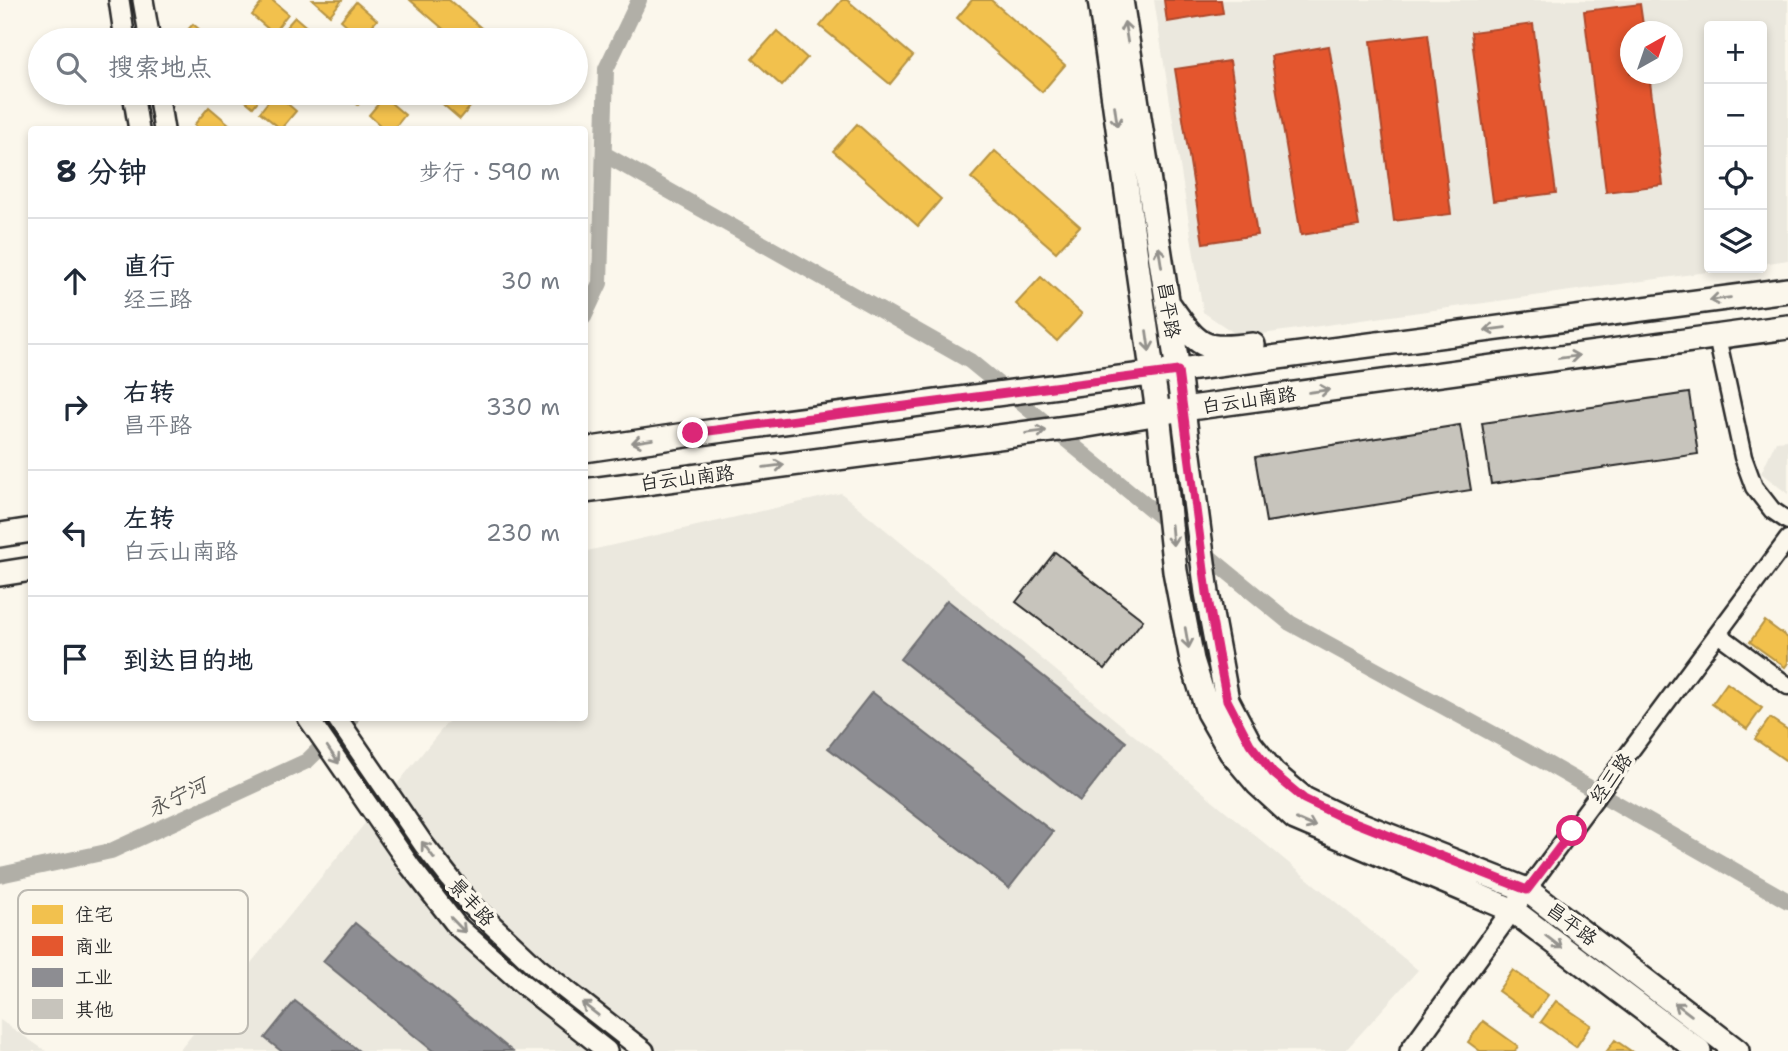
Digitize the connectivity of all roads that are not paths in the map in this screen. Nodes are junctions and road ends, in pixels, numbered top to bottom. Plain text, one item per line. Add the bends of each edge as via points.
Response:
1 (119, 0) edge
2 (144, 0) edge
3 (1100, 0) edge
4 (1121, 0) edge
5 (123, 28) edge
6 (148, 28) edge
7 (136, 105) edge
8 (160, 105) edge
9 (138, 126) edge
10 (163, 126) edge
11 (1788, 290) edge
12 (1167, 303) junction
13 (1788, 327) edge
14 (1717, 337) junction
15 (1377, 345) junction
16 (1178, 371) junction
17 (1152, 374) junction
18 (1183, 409) junction
19 (1158, 413) junction
20 (589, 450) edge
21 (588, 490) edge
22 (1788, 521) edge
23 (28, 531) edge
24 (0, 535) edge
25 (1788, 539) edge
26 (28, 570) edge
27 (0, 574) edge
28 (1718, 634) junction
29 (1788, 685) edge
30 (310, 721) edge
31 (339, 721) edge
32 (1527, 890) junction
33 (1512, 910) junction
34 (607, 1051) edge
35 (644, 1051) edge
36 (1410, 1051) edge
37 (1699, 1051) edge
38 (1737, 1051) edge

1 - 5 street
2 - 6 street
3 -> 17 main road, 昌平路
12 -> 4 main road, 昌平路
7 - 9 street
8 - 10 street
11 -> 15 main road, 白云山南路
12 - 15 main road via 1187,331 1209,348 1336,336
12 - 16 main road, 昌平路
13 - 14 main road, 白云山南路
18 -> 14 main road, 白云山南路
14 - 22 street via 1742,457 1754,487 1772,510
15 - 16 main road, 白云山南路
16 - 17 main road, 白云山南路
16 - 18 main road, 昌平路
17 - 19 main road, 昌平路
17 -> 20 main road, 白云山南路
18 - 19 main road, 白云山南路
18 - 32 main road, 昌平路 via 1207,593 1227,700 1250,744 1273,773 1304,799
21 -> 19 main road, 白云山南路
19 -> 33 main road, 昌平路 via 1175,570 1192,660 1208,712 1231,752 1295,818
23 - 24 main road
25 - 28 street, 经三路
26 - 27 main road
28 - 29 street
28 - 32 street, 经三路
30 -> 34 street, 景丰路 via 457,926
35 -> 31 street, 景丰路 via 538,968 471,905
32 - 33 street, 经三路
38 -> 32 main road, 昌平路
33 - 36 street, 经三路
33 -> 37 main road, 昌平路

